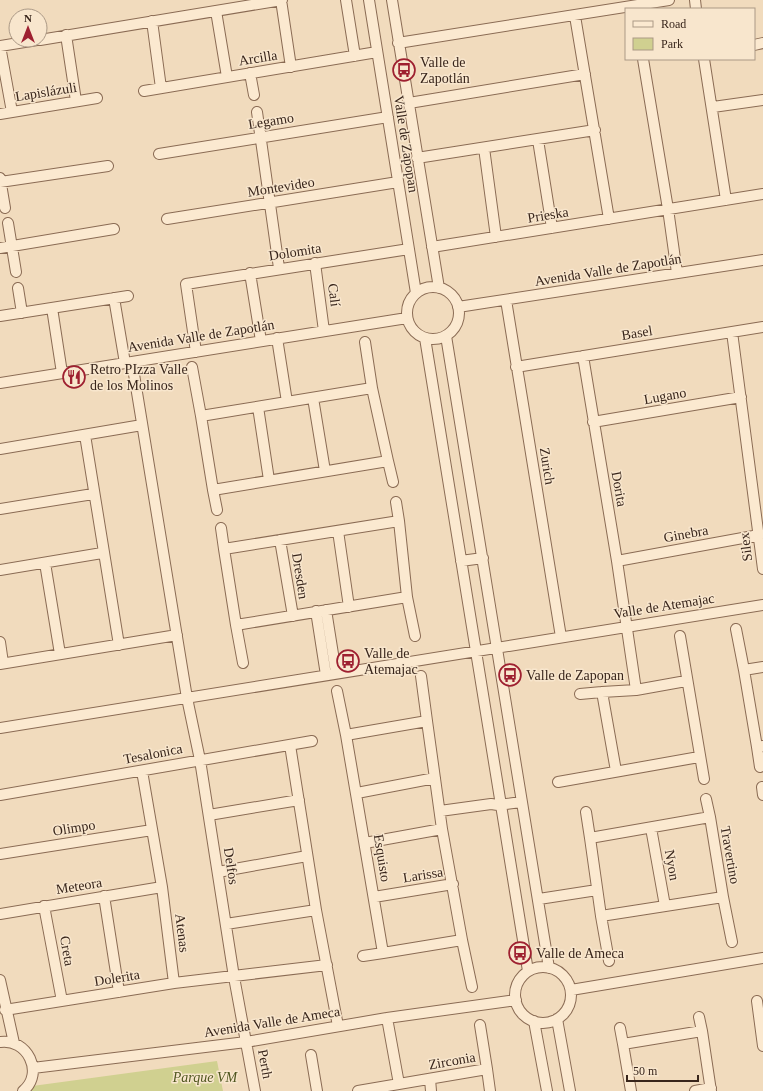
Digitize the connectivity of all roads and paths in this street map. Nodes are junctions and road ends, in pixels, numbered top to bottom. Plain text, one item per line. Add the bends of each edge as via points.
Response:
1 (282, 0) edge
2 (346, 0) edge
3 (369, 0) edge
4 (392, 0) edge
5 (669, 0) edge
6 (238, 4) edge
7 (634, 5) edge
8 (216, 11) junction
9 (575, 16) junction
10 (152, 21) junction
11 (66, 35) junction
12 (48, 38) edge
13 (398, 43) junction
14 (0, 46) edge
15 (377, 52) junction
16 (355, 56) junction
17 (643, 60) edge
18 (704, 60) edge
19 (291, 67) junction
20 (250, 73) junction
21 (585, 74) junction
22 (227, 77) junction
23 (161, 88) junction
24 (144, 91) dead end
25 (254, 95) dead end
26 (97, 98) dead end
27 (763, 100) edge
28 (76, 101) junction
29 (409, 102) junction
30 (713, 107) junction
31 (12, 112) junction
32 (257, 112) dead end
33 (0, 114) edge
34 (388, 117) junction
35 (595, 130) junction
36 (259, 137) junction
37 (538, 140) junction
38 (484, 148) junction
39 (159, 154) dead end
40 (418, 158) junction
41 (108, 166) dead end
42 (0, 181) edge
43 (398, 182) junction
44 (763, 194) edge
45 (726, 200) junction
46 (270, 203) junction
47 (5, 208) dead end
48 (668, 209) junction
49 (168, 219) dead end
50 (609, 219) junction
51 (8, 223) dead end
52 (552, 228) junction
53 (114, 229) dead end
54 (496, 237) junction
55 (11, 247) junction
56 (432, 247) junction
57 (0, 248) edge
58 (409, 249) junction
59 (763, 260) edge
60 (315, 263) junction
61 (279, 268) junction
62 (16, 272) dead end
63 (250, 273) junction
64 (677, 273) junction
65 (18, 288) dead end
66 (439, 288) junction
67 (416, 293) junction
68 (128, 296) dead end
69 (114, 298) junction
70 (506, 300) junction
71 (458, 307) junction
72 (52, 308) junction
73 (22, 313) junction
74 (0, 316) edge
75 (407, 318) junction
76 (763, 327) edge
77 (324, 331) junction
78 (732, 332) junction
79 (446, 336) junction
80 (277, 338) junction
81 (425, 338) junction
82 (261, 341) junction
83 (366, 342) dead end
84 (196, 352) junction
85 (583, 356) junction
86 (128, 362) junction
87 (192, 367) dead end
88 (516, 367) junction
89 (62, 373) junction
90 (0, 383) edge
91 (372, 388) junction
92 (741, 397) junction
93 (313, 398) junction
94 (287, 402) junction
95 (258, 407) junction
96 (201, 416) junction
97 (593, 422) junction
98 (142, 425) junction
99 (85, 435) junction
100 (0, 449) edge
101 (388, 462) junction
102 (325, 471) junction
103 (269, 480) junction
104 (393, 482) dead end
105 (213, 490) junction
106 (93, 494) junction
107 (396, 502) dead end
108 (0, 509) edge
109 (216, 510) dead end
110 (399, 521) junction
111 (221, 528) dead end
112 (338, 531) junction
113 (759, 535) junction
114 (280, 540) junction
115 (224, 549) junction
116 (102, 554) junction
117 (483, 558) junction
118 (461, 561) junction
119 (617, 561) junction
120 (45, 563) junction
121 (763, 569) edge
122 (0, 570) edge
123 (407, 597) junction
124 (763, 605) edge
125 (349, 607) junction
126 (326, 610) junction
127 (316, 611) junction
128 (292, 616) junction
129 (236, 625) junction
130 (627, 626) junction
131 (736, 629) dead end
132 (177, 635) junction
133 (415, 636) dead end
134 (561, 636) junction
135 (680, 636) dead end
136 (0, 642) edge
137 (119, 645) junction
138 (498, 647) junction
139 (477, 650) junction
140 (60, 654) junction
141 (243, 663) dead end
142 (2, 664) edge
143 (763, 667) edge
144 (744, 670) junction
145 (331, 674) junction
146 (421, 676) dead end
147 (686, 681) junction
148 (636, 690) junction
149 (338, 691) dead end
150 (602, 692) junction
151 (580, 694) dead end
152 (187, 698) junction
153 (427, 721) junction
154 (0, 728) edge
155 (346, 735) junction
156 (312, 741) dead end
157 (290, 745) junction
158 (760, 747) edge
159 (699, 757) junction
160 (200, 760) junction
161 (760, 767) dead end
162 (142, 771) junction
163 (616, 771) junction
164 (435, 778) junction
165 (704, 778) dead end
166 (558, 782) dead end
167 (357, 793) junction
168 (0, 796) edge
169 (706, 799) dead end
170 (299, 800) junction
171 (522, 802) junction
172 (500, 805) junction
173 (586, 812) dead end
174 (441, 814) junction
175 (209, 815) junction
176 (710, 817) junction
177 (651, 828) junction
178 (442, 829) junction
179 (152, 830) junction
180 (590, 838) junction
181 (365, 843) junction
182 (0, 854) edge
183 (307, 856) junction
184 (218, 872) junction
185 (452, 884) junction
186 (162, 887) junction
187 (597, 890) junction
188 (104, 896) junction
189 (374, 897) junction
190 (724, 897) junction
191 (539, 899) junction
192 (44, 906) junction
193 (665, 906) junction
194 (316, 910) junction
195 (0, 914) edge
196 (602, 916) junction
197 (226, 924) junction
198 (462, 940) junction
199 (732, 942) dead end
200 (383, 953) junction
201 (363, 956) dead end
202 (763, 958) edge
203 (609, 961) dead end
204 (327, 965) junction
205 (549, 968) junction
206 (528, 972) junction
207 (234, 977) junction
208 (0, 980) edge
209 (174, 983) junction
210 (472, 987) dead end
211 (571, 990) junction
212 (119, 992) junction
213 (516, 1000) junction
214 (62, 1001) junction
215 (757, 1001) dead end
216 (5, 1010) junction
217 (699, 1017) dead end
218 (387, 1018) junction
219 (557, 1019) junction
220 (534, 1021) junction
221 (761, 1022) edge
222 (480, 1025) dead end
223 (338, 1026) junction
224 (620, 1028) dead end
225 (702, 1031) junction
226 (0, 1042) edge
227 (246, 1042) junction
228 (14, 1043) junction
229 (623, 1044) junction
230 (763, 1046) edge
231 (311, 1055) dead end
232 (33, 1068) junction
233 (487, 1069) junction
234 (430, 1079) junction
235 (399, 1084) junction
236 (374, 1090) edge
237 (711, 1090) edge
238 (22, 1091) edge
239 (255, 1091) edge
240 (317, 1091) edge
241 (358, 1091) edge
242 (431, 1091) edge
243 (490, 1091) edge
244 (547, 1091) edge
245 (570, 1091) edge
246 (631, 1091) edge
247 (695, 1091) edge

1 - 6 street
1 - 19 street
2 - 16 street
3 - 15 street, Valle de Zapopan
4 - 13 street, Valle de Zapopan
5 - 7 street
6 - 8 street
7 - 9 street
8 - 10 street
8 - 22 street
9 - 13 street
9 - 21 street
10 - 11 street
10 - 23 street
11 - 12 street
11 - 28 street
13 - 29 street, Valle de Zapopan
14 - 31 street
15 - 16 street, Arcilla
15 - 34 street, Valle de Zapopan
16 - 19 street, Arcilla
17 - 48 street
18 - 30 street
19 - 20 street, Arcilla
20 - 22 street, Arcilla
20 - 25 street
21 - 29 street
21 - 35 street
22 - 23 street, Arcilla
23 - 24 street, Arcilla
26 - 28 street, Lapislázuli
27 - 30 street
28 - 31 street, Lapislázuli
29 - 40 street, Valle de Zapopan
30 - 45 street
31 - 33 street, Lapislázuli
32 - 36 street
34 - 36 street, Legamo
34 - 43 street, Valle de Zapopan
35 - 37 street
35 - 50 street
36 - 39 street, Legamo
36 - 46 street
37 - 38 street
37 - 52 street
38 - 40 street
38 - 54 street
40 - 56 street, Valle de Zapopan
41 - 42 street
42 - 47 street
43 - 46 street, Montevideo
43 - 58 street, Valle de Zapopan
44 - 45 street, Prieska
45 - 48 street, Prieska
46 - 49 street, Montevideo
46 - 61 street
48 - 50 street, Prieska
48 - 64 street
50 - 52 street, Prieska
51 - 55 street
52 - 54 street, Prieska
53 - 55 street
54 - 56 street, Prieska
55 - 57 street
55 - 62 street
56 - 66 street, Valle de Zapopan
58 - 60 street, Dolomita
58 - 67 street, Valle de Zapopan
59 - 64 street, Avenida Valle de Zapotlán
60 - 61 street, Dolomita
60 - 77 street, Calí
61 - 63 street, Dolomita
63 - 82 street
63 - 84 street, Dolomita via 186,284
64 - 70 street, Avenida Valle de Zapotlán
65 - 73 street
66 - 67 street via 423,289
66 - 71 street via 451,295
67 - 75 street via 410,300
68 - 69 street
69 - 72 street
69 - 86 street, Delfos
70 - 71 street, Avenida Valle de Zapotlán
70 - 88 street, Zurich
71 - 79 street via 459,318
72 - 73 street
72 - 89 street
73 - 74 street
75 - 77 street, Avenida Valle de Zapotlán
75 - 81 street via 410,327
76 - 78 street, Basel
77 - 80 street, Avenida Valle de Zapotlán
78 - 85 street, Basel
78 - 92 street, Silex
79 - 81 street via 436,339
79 - 117 street
80 - 82 street, Avenida Valle de Zapotlán
80 - 94 street
81 - 118 street
82 - 84 street, Avenida Valle de Zapotlán
83 - 91 street
84 - 86 street, Avenida Valle de Zapotlán
85 - 88 street, Basel
85 - 97 street, Dorita
86 - 89 street, Avenida Valle de Zapotlán
86 - 98 street, Delfos
87 - 96 street
88 - 134 street, Zurich
89 - 90 street, Avenida Valle de Zapotlán
91 - 93 street
91 - 101 street
92 - 97 street, Lugano
92 - 113 street, Silex
93 - 94 street
93 - 102 street
94 - 95 street
95 - 96 street
95 - 103 street
96 - 105 street
97 - 119 street, Dorita
98 - 99 street
98 - 132 street, Delfos
99 - 100 street
99 - 106 street
101 - 102 street
101 - 104 street
102 - 103 street
103 - 105 street
105 - 109 street
106 - 108 street
106 - 116 street
107 - 110 street
110 - 112 street
110 - 123 street
111 - 115 street
112 - 114 street
112 - 125 street
113 - 119 street, Ginebra
113 - 121 street, Silex
114 - 115 street
114 - 128 street, Dresden
115 - 129 street
116 - 120 street
116 - 137 street
117 - 118 street
117 - 138 street
118 - 139 street
119 - 130 street, Dorita
120 - 122 street
120 - 140 street
123 - 125 street
123 - 133 street
124 - 130 street, Valle de Atemajac
125 - 126 street
126 - 127 street
126 - 145 street
127 - 128 street
127 - 145 street
128 - 129 street
129 - 141 street
130 - 134 street, Valle de Atemajac
130 - 148 street, Dorita
131 - 144 street
132 - 137 street
132 - 152 street, Delfos
134 - 138 street, Valle de Atemajac
135 - 147 street
136 - 142 street
137 - 140 street
138 - 139 street, Valle de Atemajac
138 - 171 street
139 - 145 street, Valle de Atemajac
139 - 172 street
140 - 142 street
143 - 144 street
144 - 158 street
145 - 152 street, Valle de Atemajac
146 - 153 street
147 - 148 street
147 - 159 street
148 - 150 street
149 - 155 street, Esquisto
150 - 151 street
150 - 163 street
152 - 154 street, Valle de Atemajac
152 - 160 street, Delfos
153 - 155 street
153 - 164 street
155 - 167 street, Esquisto
156 - 157 street, Tesalonica
157 - 160 street, Tesalonica
157 - 170 street
158 - 161 street
159 - 163 street
159 - 165 street
160 - 162 street, Tesalonica
160 - 175 street, Delfos
162 - 168 street, Tesalonica
162 - 179 street, Atenas
163 - 166 street
164 - 167 street
164 - 174 street
167 - 181 street, Esquisto
169 - 176 street
170 - 175 street
170 - 183 street
171 - 172 street
171 - 191 street
172 - 174 street via 491,804
172 - 206 street
173 - 180 street
174 - 178 street
175 - 184 street, Delfos
176 - 177 street, Travertino
176 - 190 street, Travertino
177 - 180 street, Travertino
177 - 193 street, Nyon
178 - 181 street
178 - 185 street
179 - 182 street, Olimpo
179 - 186 street, Atenas
180 - 187 street
181 - 189 street, Esquisto
183 - 184 street
183 - 194 street
184 - 197 street, Delfos
185 - 189 street, Larissa
185 - 198 street
186 - 188 street, Meteora
186 - 209 street, Atenas
187 - 191 street
187 - 196 street
188 - 192 street, Meteora
188 - 212 street
189 - 200 street, Esquisto
190 - 193 street, Travertino
190 - 199 street
191 - 205 street
192 - 195 street, Meteora
192 - 214 street, Creta
193 - 196 street, Travertino
194 - 197 street
194 - 204 street
196 - 203 street
197 - 207 street, Delfos
198 - 200 street
198 - 210 street
200 - 201 street
202 - 211 street
204 - 207 street, Dolerita
204 - 223 street
205 - 206 street
205 - 211 street via 559,972 567,980
206 - 213 street via 520,979 516,989
207 - 209 street, Dolerita
207 - 227 street, Perth
208 - 216 street
209 - 212 street, Dolerita
211 - 219 street via 566,1012
212 - 214 street, Dolerita
213 - 218 street, Avenida Valle de Ameca
213 - 220 street via 519,1009
214 - 216 street, Dolerita
215 - 221 street
216 - 228 street
217 - 225 street
218 - 223 street, Avenida Valle de Ameca
218 - 235 street
219 - 220 street via 546,1023
219 - 245 street
220 - 244 street
221 - 230 street
222 - 233 street
223 - 227 street, Avenida Valle de Ameca
224 - 229 street
225 - 229 street
225 - 237 street
226 - 228 street
227 - 232 street, Avenida Valle de Ameca
227 - 239 street, Perth
228 - 232 street via 27,1052
229 - 246 street
231 - 240 street
232 - 238 street via 32,1079
233 - 234 street, Zirconia
233 - 243 street, Zirconia
234 - 235 street, Zirconia
234 - 242 street
235 - 236 street, Zirconia
236 - 241 street, Zirconia
237 - 247 street

